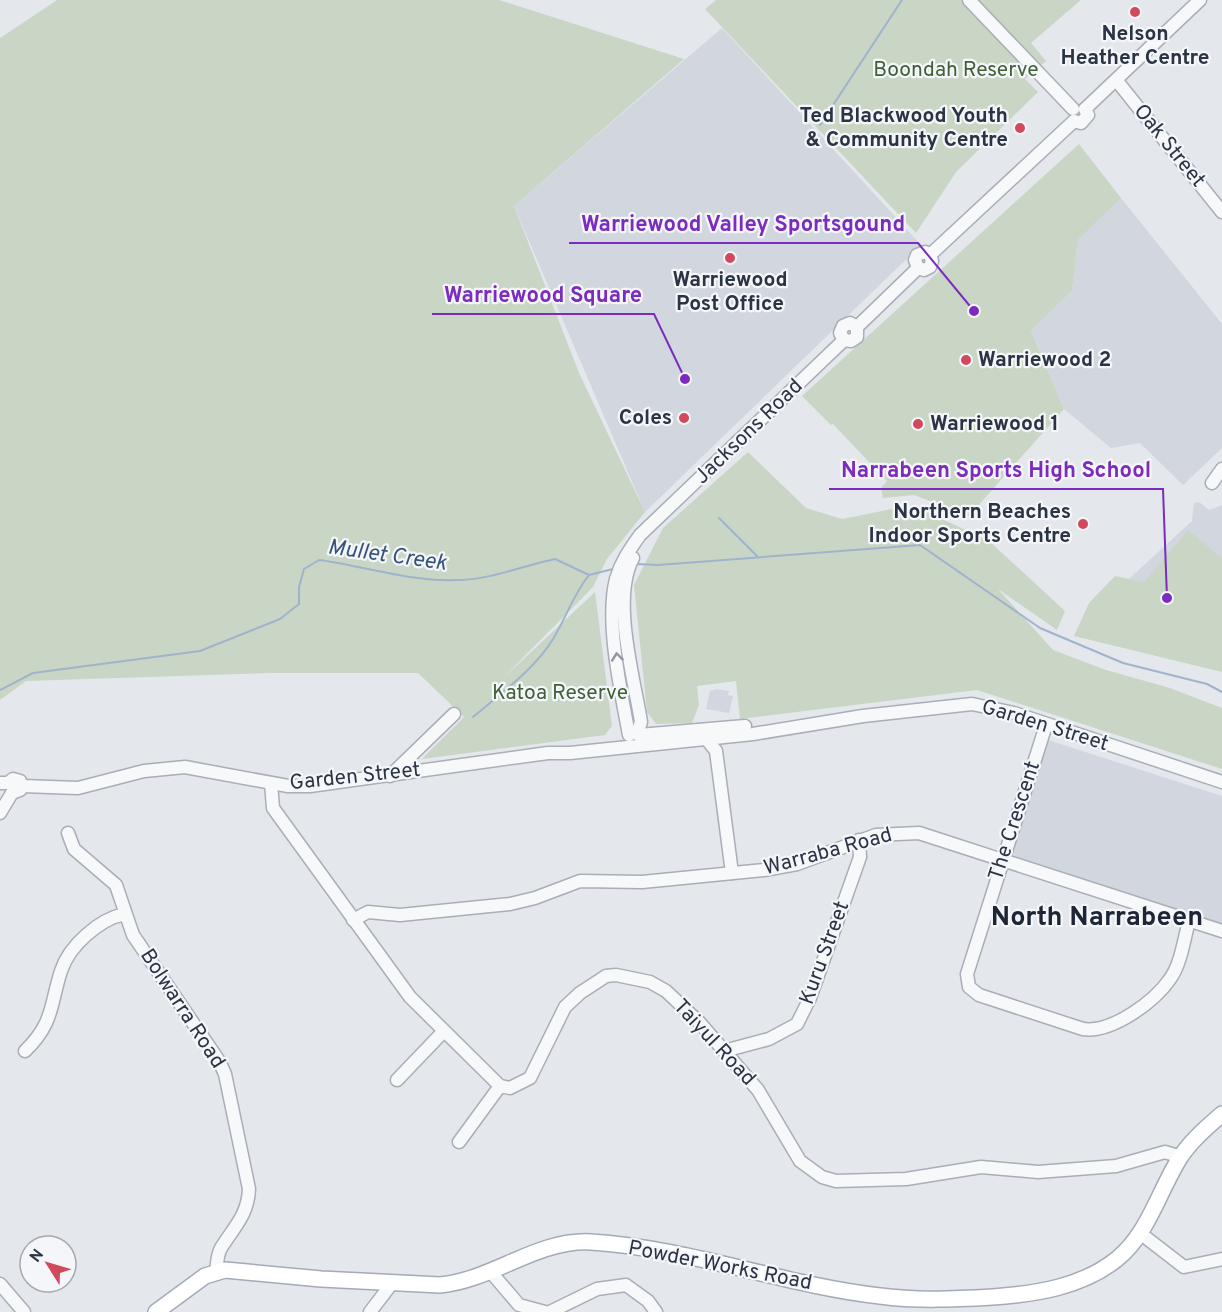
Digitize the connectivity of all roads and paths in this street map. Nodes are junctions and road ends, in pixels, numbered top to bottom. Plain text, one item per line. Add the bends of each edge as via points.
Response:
1 (969, 0) edge
2 (1200, 0) edge
3 (1117, 81) junction
4 (1077, 113) junction
5 (1222, 212) edge
6 (1222, 470) edge
7 (1212, 483) dead end
8 (622, 577) junction
9 (454, 714) dead end
10 (1046, 725) junction
11 (791, 726) junction
12 (726, 735) junction
13 (636, 736) junction
14 (705, 737) junction
15 (716, 751) junction
16 (390, 776) junction
17 (1222, 782) edge
18 (271, 783) junction
19 (10, 786) edge
20 (0, 813) edge
21 (68, 833) dead end
22 (859, 840) junction
23 (1003, 859) junction
24 (732, 873) junction
25 (125, 914) junction
26 (353, 920) junction
27 (1190, 921) junction
28 (1222, 931) edge
29 (443, 1032) junction
30 (25, 1050) dead end
31 (724, 1051) junction
32 (396, 1080) dead end
33 (500, 1086) junction
34 (1222, 1114) edge
35 (459, 1142) dead end
36 (1181, 1157) junction
37 (1140, 1233) junction
38 (1222, 1259) edge
39 (490, 1271) junction
40 (216, 1272) junction
41 (393, 1282) junction
42 (0, 1284) edge
43 (24, 1312) edge
44 (156, 1312) edge
45 (370, 1312) edge
46 (547, 1312) edge
47 (656, 1312) edge

1 - 4 street
2 - 3 street
3 - 4 street
3 - 5 street, Oak Street
4 - 8 street, Jacksons Road via 930,255 917,255 918,268 857,327 857,337 851,341 844,339 652,523
6 - 7 street
8 - 13 street, Jacksons Road
13 -> 8 street, Jacksons Road via 613,612
9 - 16 street
10 - 11 street, Garden Street via 972,704
10 - 17 street, Garden Street
10 - 23 street, The Crescent
11 - 12 street, Garden Street
11 - 13 street, Garden Street via 728,726
12 - 14 street, Garden Street
12 - 15 street
13 - 14 street, Garden Street
13 - 16 street, Garden Street
14 - 15 street
15 - 24 street
16 - 18 street, Garden Street via 310,786
18 - 19 street, Garden Street via 201,769 164,767 78,788
18 - 26 street via 273,808
19 - 20 street
21 - 25 street, Bolwarra Road via 74,849 116,885
22 - 23 street, Warraba Road via 919,833
22 - 24 street, Warraba Road via 797,864
22 - 31 street, Kuru Street via 860,856 810,998 797,1024 769,1039
23 - 27 street, Warraba Road
23 - 27 street, The Crescent via 968,974 969,987 979,996 1083,1029 1099,1030 1125,1019 1171,979
24 - 26 street, Warraba Road via 642,882 580,881 510,904 400,915 368,912
25 - 30 street via 106,920 73,951 61,972 45,1026
25 - 40 street, Bolwarra Road via 134,935 199,1028 225,1074 249,1200 245,1214 221,1248
26 - 29 street via 410,998
27 - 28 street, Warraba Road
29 - 32 street
29 - 33 street
31 - 33 street, Taiyul Road via 666,991 650,982 606,976 565,1007 530,1078 510,1088
31 - 36 street, Taiyul Road via 758,1090 800,1161 822,1177 836,1181 906,1179 981,1167 1038,1172 1116,1166 1165,1152
33 - 35 street
34 - 36 main road, Powder Works Road
36 - 37 main road, Powder Works Road
37 - 38 street via 1184,1267
37 - 39 main road, Powder Works Road via 1116,1259 1075,1283 1020,1295 963,1299 879,1296 686,1256 592,1242 550,1247
39 - 41 main road, Powder Works Road via 458,1284
39 - 46 street via 519,1305
40 - 41 main road, Powder Works Road via 234,1269 321,1280
40 - 44 main road, Powder Works Road
41 - 45 street
42 - 43 street
46 - 47 street via 597,1289 626,1285

